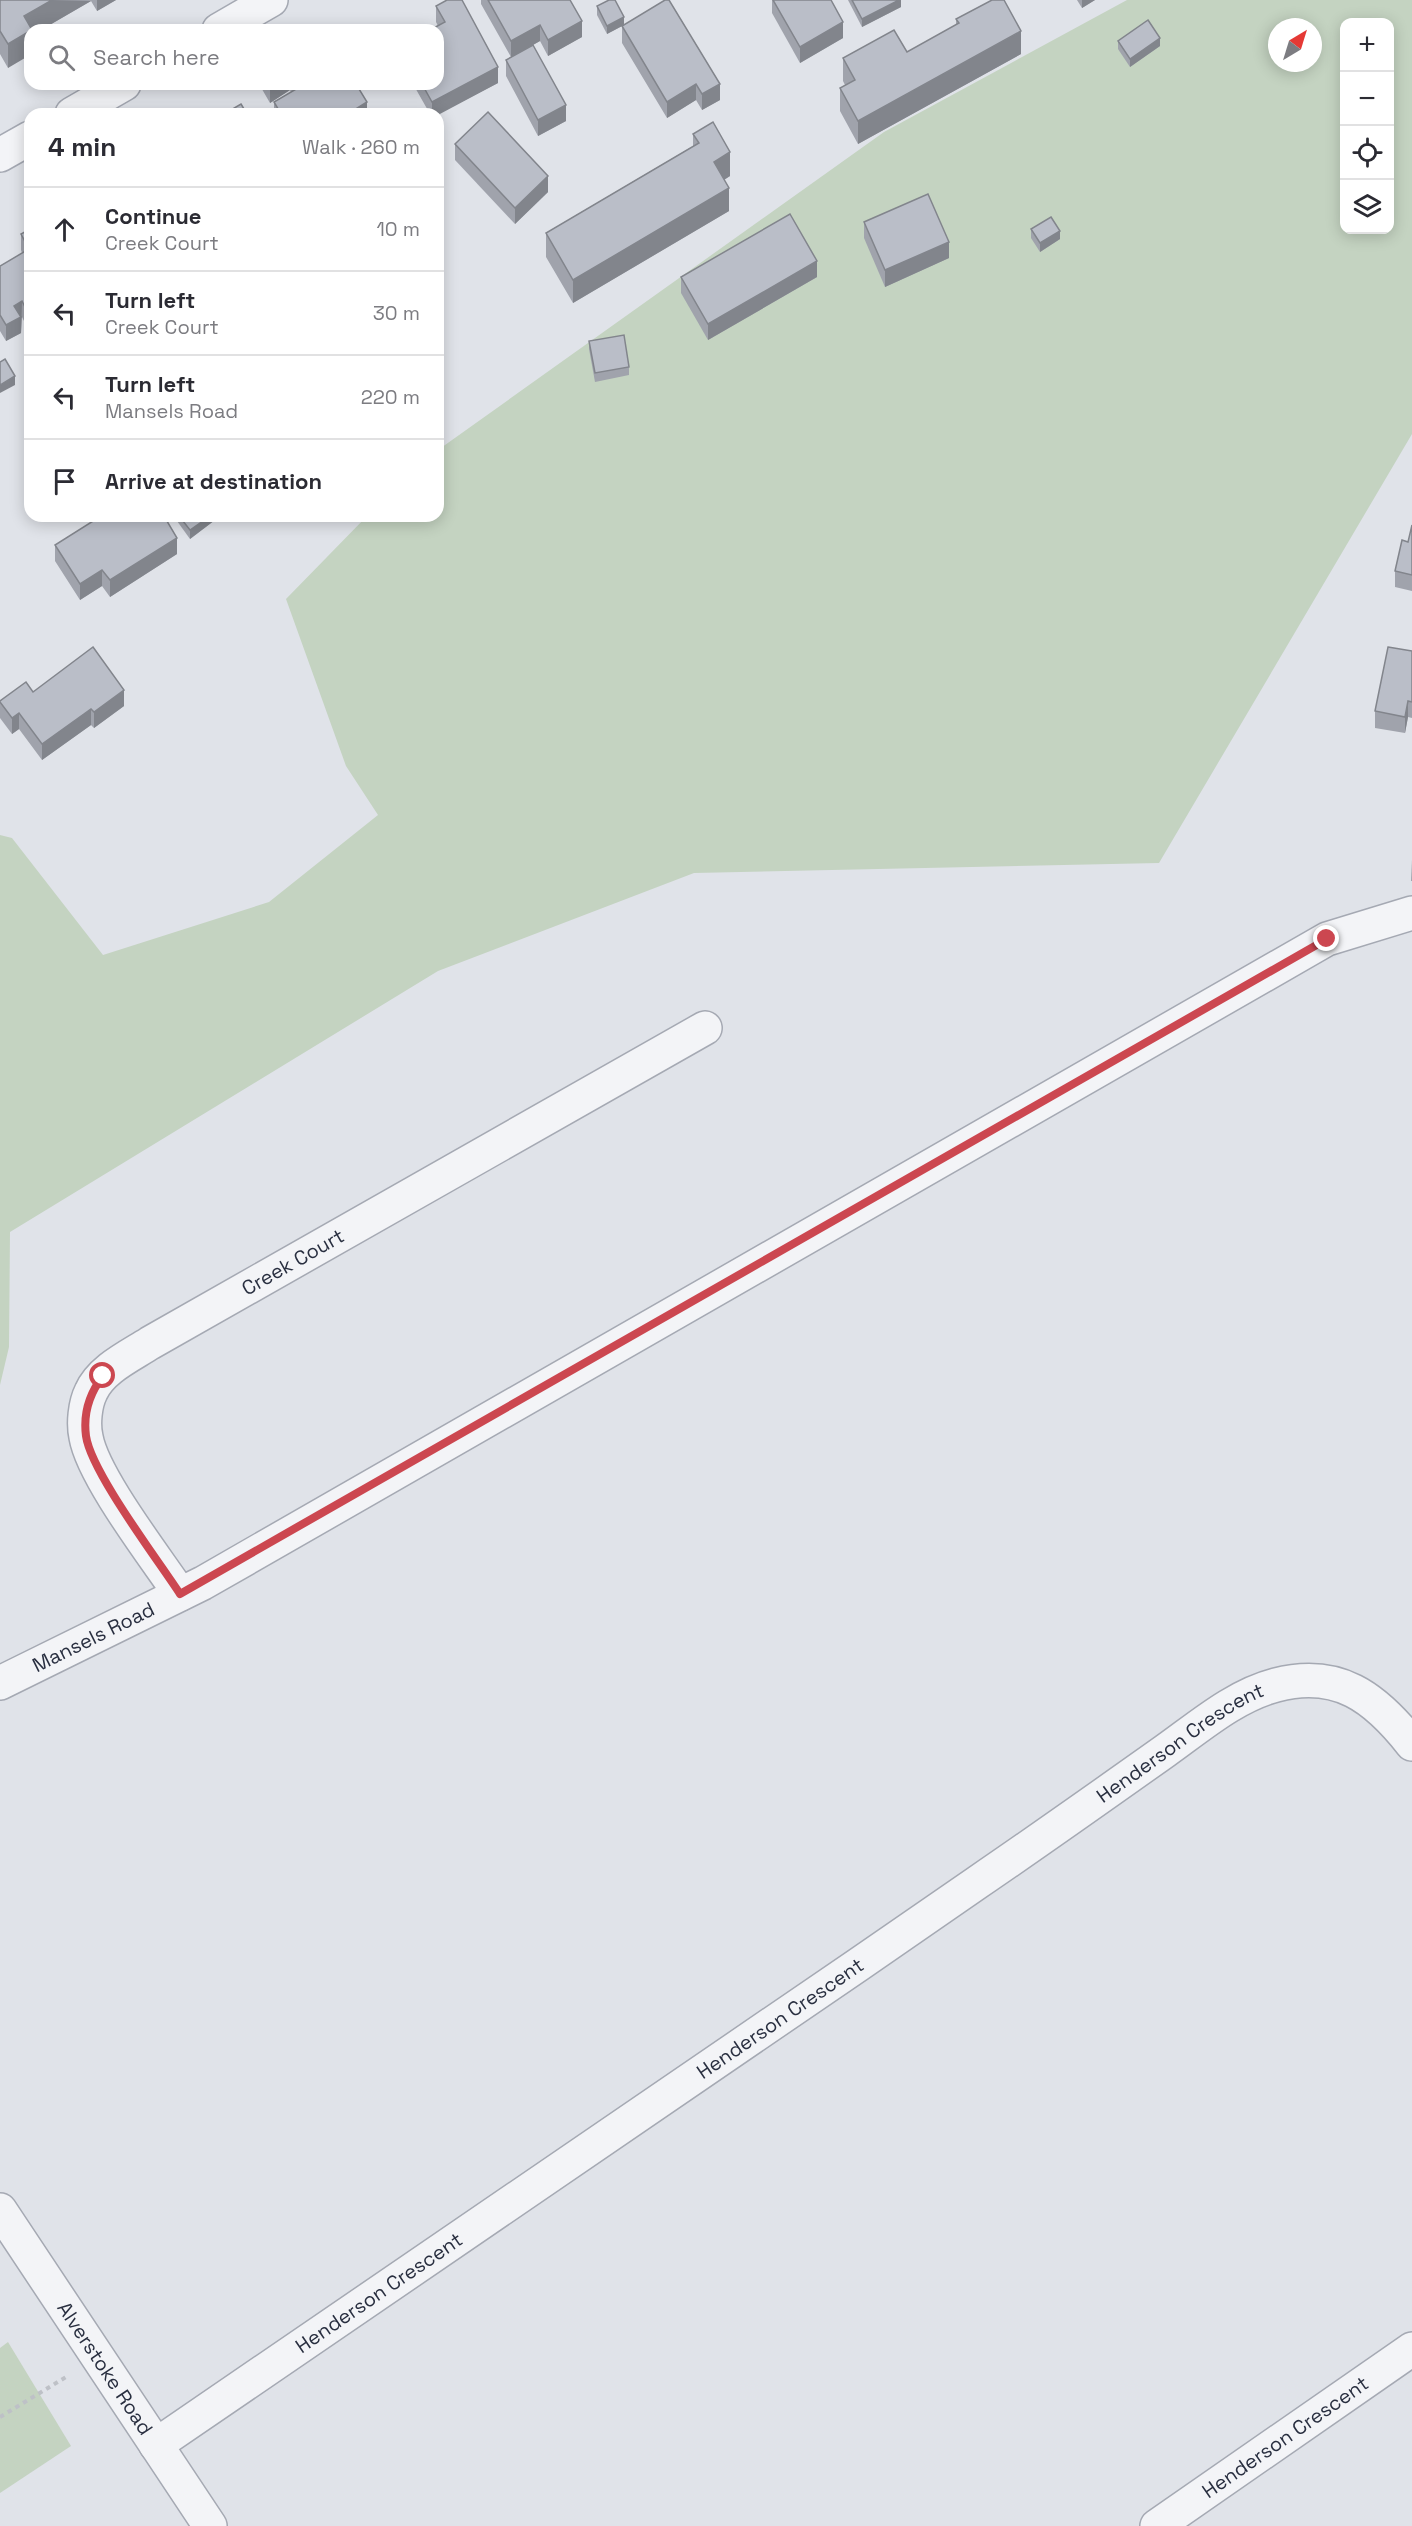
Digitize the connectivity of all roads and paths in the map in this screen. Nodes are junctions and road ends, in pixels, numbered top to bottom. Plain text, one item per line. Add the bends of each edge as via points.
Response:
1 (271, 0) edge
2 (229, 24) edge
3 (114, 90) edge
4 (82, 108) edge
5 (24, 141) edge
6 (0, 155) edge
7 (1412, 913) edge
8 (705, 1028) dead end
9 (180, 1594) junction
10 (0, 1683) edge
11 (1412, 1744) edge
12 (0, 2210) edge
13 (1412, 2349) edge
14 (97, 2357) junction
15 (0, 2417) edge
16 (156, 2445) junction
17 (210, 2526) edge
18 (1157, 2526) edge

1 - 2 street
3 - 4 street
5 - 6 street
7 - 9 street, Mansels Road via 1327,939 1256,978
8 - 9 street, Creek Court via 150,1343 103,1376 91,1392 86,1414 86,1437 94,1460
9 - 10 street, Mansels Road
11 - 16 street, Henderson Crescent via 1379,1706 1357,1691 1336,1684 1310,1681 1276,1685 1228,1707
12 - 14 street, Alverstoke Road
13 - 18 street, Henderson Crescent
14 - 15 path
14 - 16 street, Alverstoke Road
16 - 17 street, Alverstoke Road

